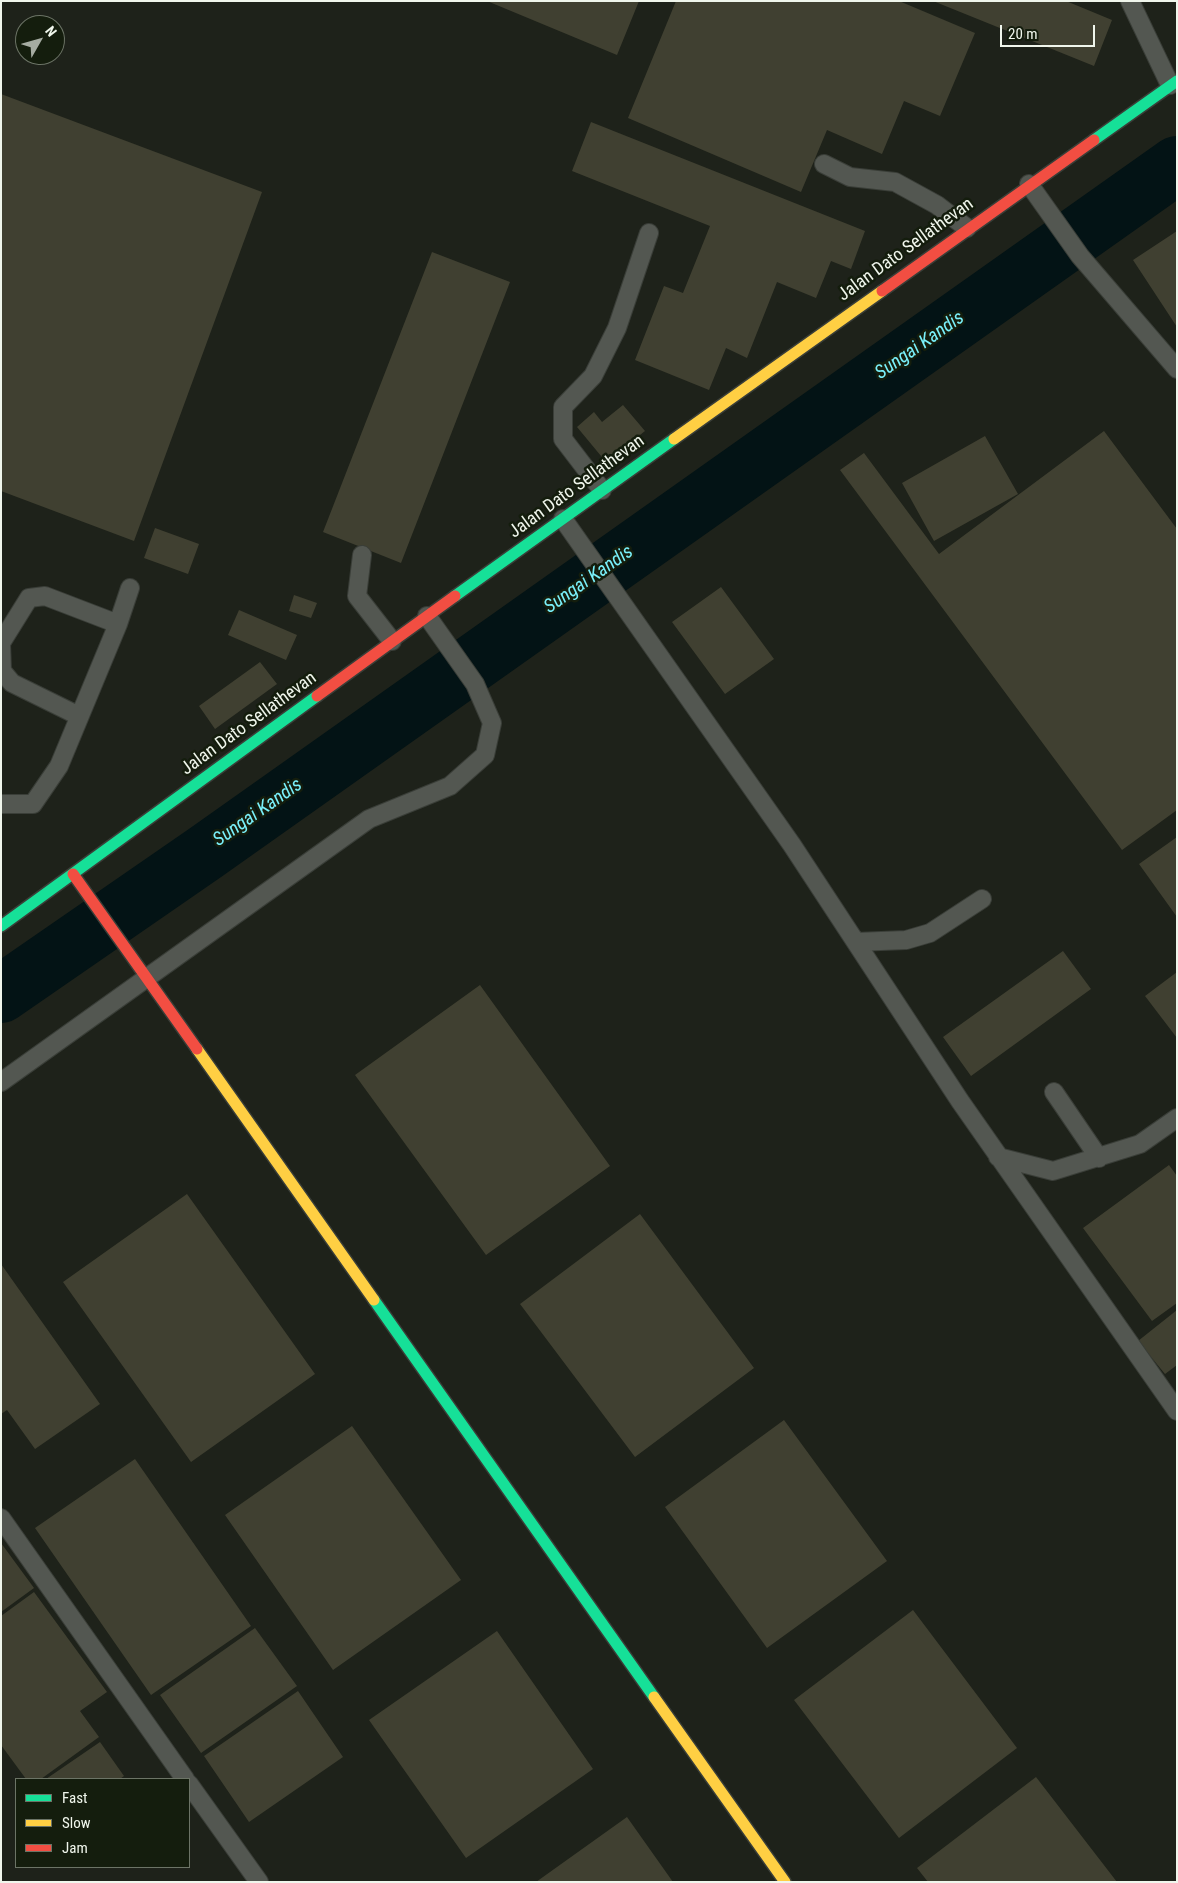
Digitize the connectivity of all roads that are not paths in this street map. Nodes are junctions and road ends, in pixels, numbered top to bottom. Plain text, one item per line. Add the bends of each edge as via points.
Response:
1 (1130, 1) edge
2 (1174, 83) edge
3 (824, 164) dead end
4 (1029, 184) junction
5 (967, 228) junction
6 (649, 233) dead end
7 (1177, 369) edge
8 (602, 490) junction
9 (563, 519) junction
10 (362, 555) dead end
11 (130, 588) dead end
12 (427, 616) junction
13 (118, 624) junction
14 (392, 641) junction
15 (79, 716) junction
16 (1, 804) edge
17 (74, 875) junction
18 (982, 898) dead end
19 (1, 926) edge
20 (856, 942) junction
21 (146, 978) junction
22 (1, 1082) edge
23 (1054, 1092) dead end
24 (1177, 1118) edge
25 (998, 1156) junction
26 (1099, 1158) junction
27 (1177, 1411) edge
28 (1, 1518) edge
29 (184, 1778) edge
30 (190, 1785) edge
31 (259, 1882) edge
32 (785, 1882) edge

1 - 2 lane
2 - 4 street, Jalan Dato Sellathevan
3 - 5 lane via 850,177 895,182 937,205
4 - 5 street, Jalan Dato Sellathevan
4 - 7 lane via 1074,247
5 - 8 street, Jalan Dato Sellathevan
6 - 8 lane via 617,328 593,376 563,407 562,439
8 - 9 street, Jalan Dato Sellathevan
9 - 12 street, Jalan Dato Sellathevan
9 - 20 lane via 792,845
10 - 14 lane via 357,596
11 - 13 lane
12 - 14 street, Jalan Dato Sellathevan
12 - 21 lane via 471,678 492,723 485,755 450,786 369,819
13 - 15 lane
13 - 15 lane via 45,596 29,598 1,643 2,671 12,683
14 - 17 street, Jalan Dato Sellathevan
15 - 16 lane via 59,766 33,804
17 - 19 street, Jalan Dato Sellathevan
17 - 21 street
18 - 20 lane via 930,933 906,940
20 - 25 lane
21 - 22 lane
21 - 32 street
23 - 26 lane
24 - 26 lane via 1140,1144
25 - 26 lane via 1053,1171
25 - 27 lane
28 - 29 lane
30 - 31 lane

